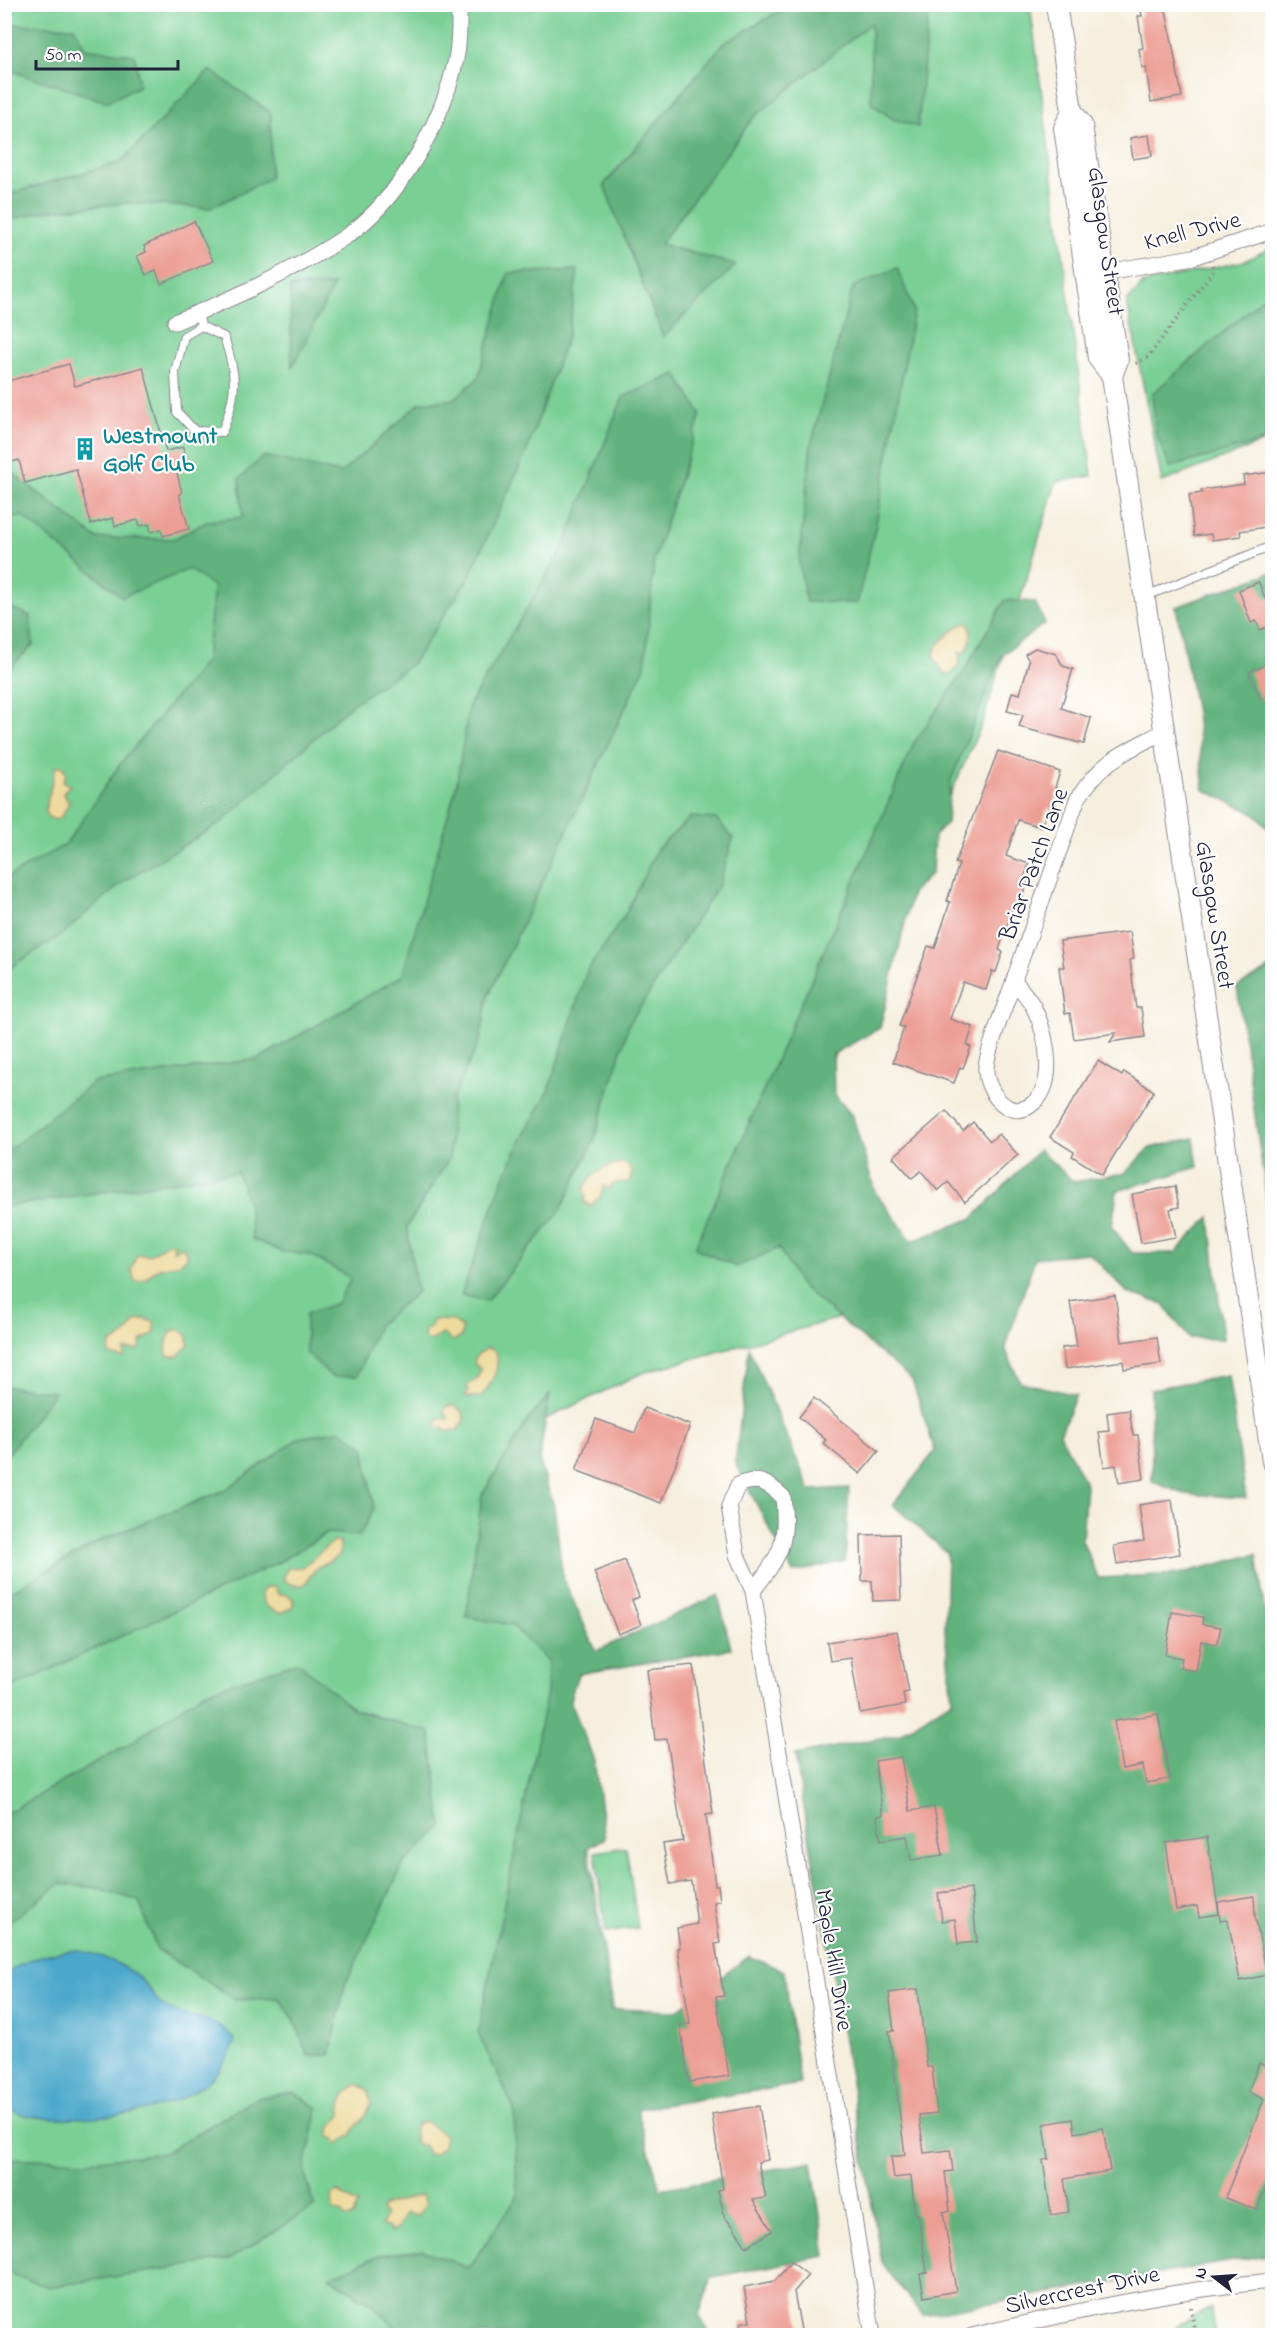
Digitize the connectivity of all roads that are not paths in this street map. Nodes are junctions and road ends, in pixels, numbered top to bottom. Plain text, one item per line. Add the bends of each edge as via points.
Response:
1 (459, 4) edge
2 (1056, 4) edge
3 (1072, 111) junction
4 (1272, 231) edge
5 (1106, 272) junction
6 (1086, 275) junction
7 (200, 319) junction
8 (175, 322) dead end
9 (1112, 376) junction
10 (1272, 546) edge
11 (1144, 596) junction
12 (1163, 732) junction
13 (1014, 980) junction
14 (1272, 1461) edge
15 (753, 1591) junction
16 (1272, 2281) edge
17 (873, 2336) edge
18 (972, 2336) edge

1 - 7 street via 456,57 449,86 411,164 378,209 346,236
2 - 3 street, Glasgow Street
3 - 5 street, Glasgow Street via 1082,125
3 - 6 street, Glasgow Street via 1064,128
4 - 5 street, Knell Drive via 1210,251
5 - 6 street, Knell Drive
5 - 9 street, Glasgow Street via 1118,360
6 - 9 street, Glasgow Street via 1098,358
7 - 7 lane via 184,336 175,372 177,412 195,431 222,432 232,407 234,369 224,337
7 - 8 street
9 - 11 street, Glasgow Street
10 - 11 lane
11 - 12 street, Glasgow Street
12 - 13 street, Briar Patch Lane via 1117,756 1092,776 1077,800
12 - 14 street, Glasgow Street
13 - 13 street, Briar Patch Lane via 986,1067 992,1095 1005,1106 1019,1109 1038,1099 1045,1083 1046,1044 1033,1006
15 - 15 street, Maple Hill Drive via 779,1556 786,1523 783,1497 768,1483 752,1480 738,1485 729,1506 736,1555
15 - 17 street, Maple Hill Drive
16 - 18 street, Silvercrest Drive via 1189,2291

